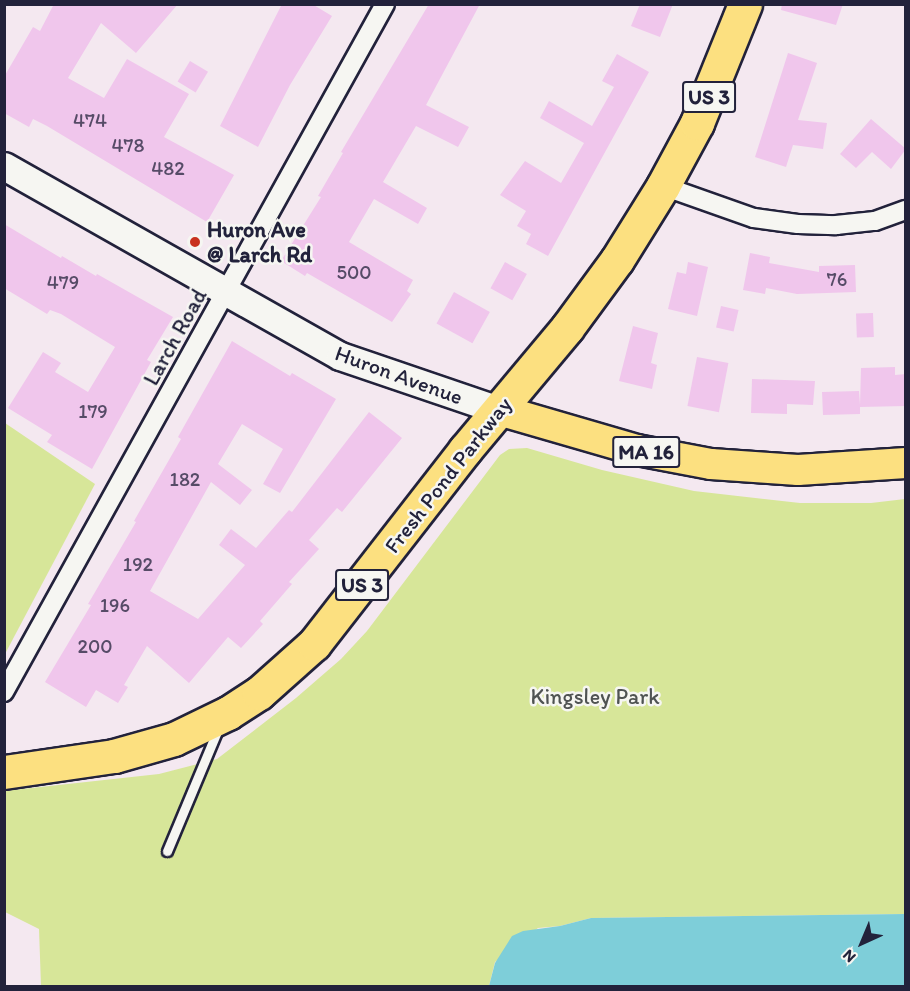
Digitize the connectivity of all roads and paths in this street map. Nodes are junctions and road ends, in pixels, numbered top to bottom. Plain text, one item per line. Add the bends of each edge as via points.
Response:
1 (384, 4) edge
2 (745, 4) edge
3 (4, 166) edge
4 (663, 186) junction
5 (906, 210) edge
6 (906, 219) edge
7 (875, 221) junction
8 (228, 292) junction
9 (499, 410) junction
10 (906, 463) edge
11 (4, 692) edge
12 (223, 715) junction
13 (4, 772) edge
14 (167, 851) dead end

1 - 8 street, Larch Road
2 - 4 highway, Fresh Pond Parkway / US 3 via 706,105
3 - 8 street, Huron Avenue
4 - 7 street via 771,221 824,225
4 - 9 highway, Fresh Pond Parkway / US 3 via 598,286
5 - 7 street
6 - 7 street
8 - 9 street, Huron Avenue via 340,356
8 - 11 street, Larch Road
9 - 10 main road, Huron Avenue / MA 16 via 628,448 711,464 798,470
9 - 12 highway, Fresh Pond Parkway / US 3 via 321,636 275,680
12 - 13 highway, Fresh Pond Parkway / US 3 via 174,739 134,752
12 - 14 lane

